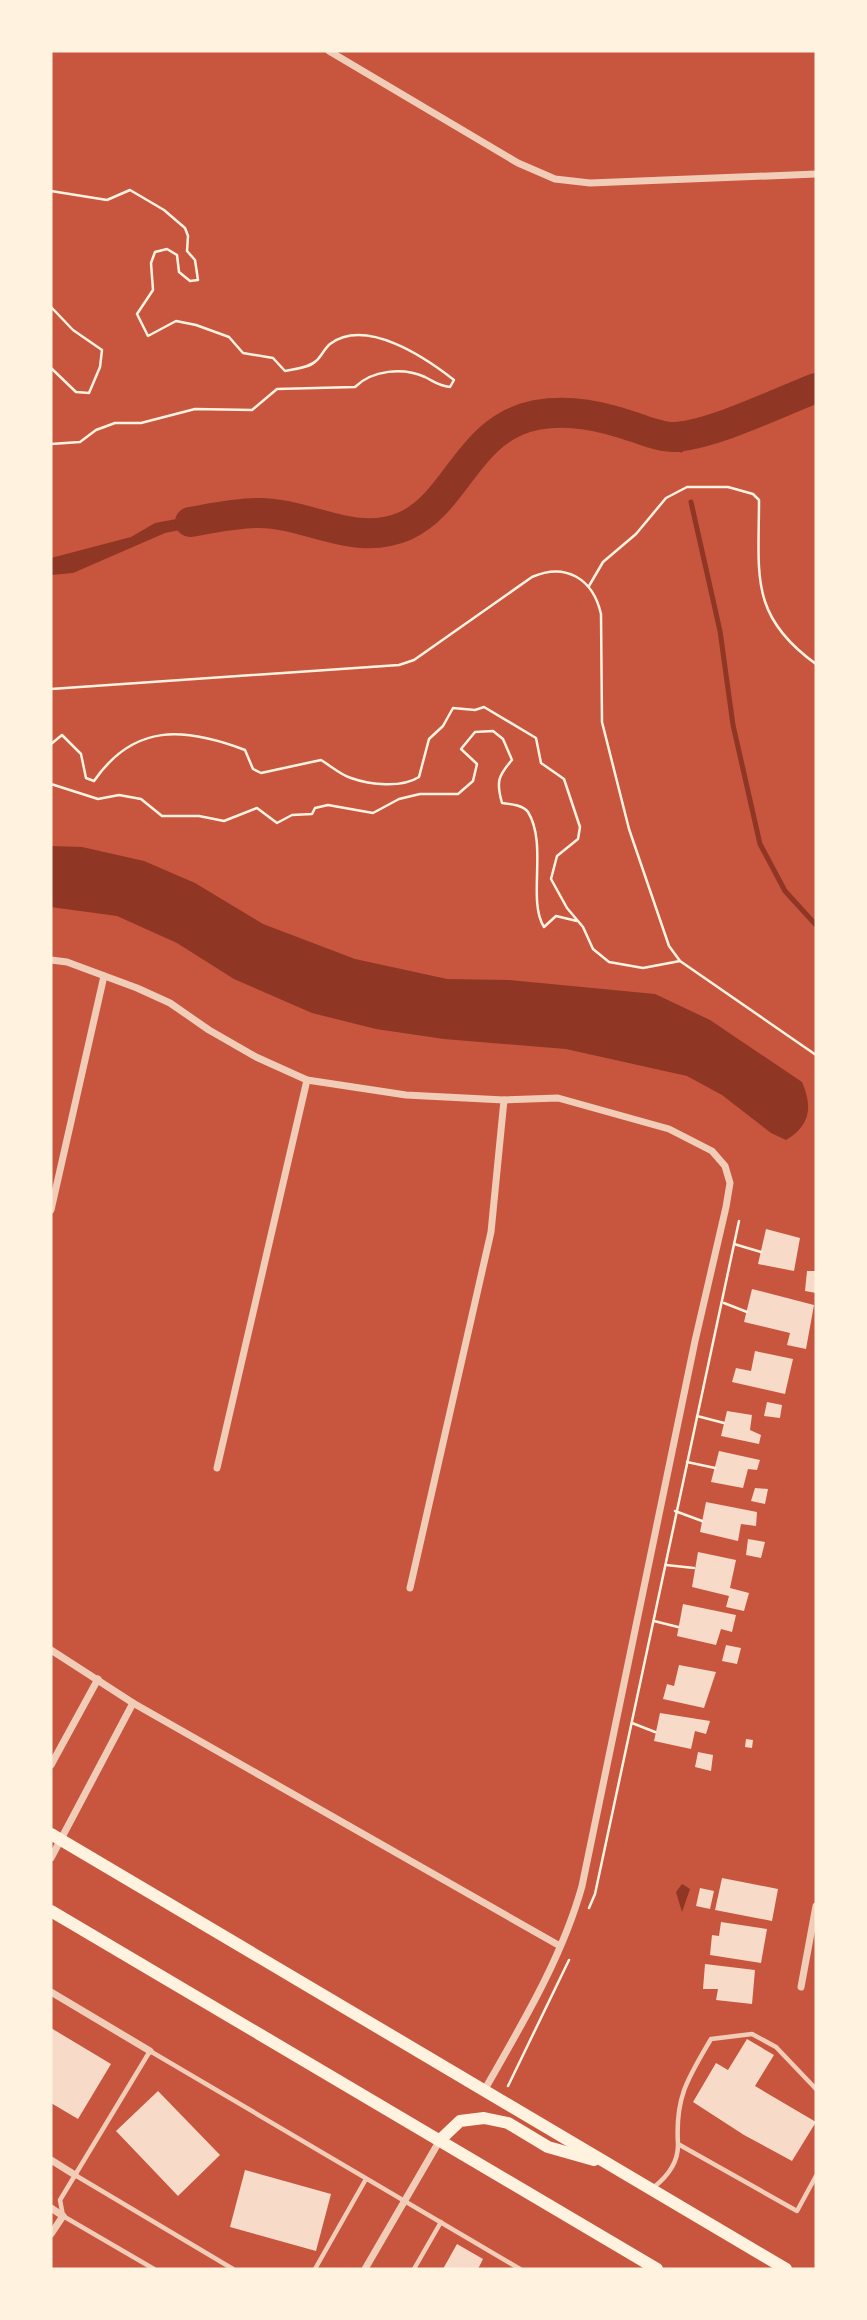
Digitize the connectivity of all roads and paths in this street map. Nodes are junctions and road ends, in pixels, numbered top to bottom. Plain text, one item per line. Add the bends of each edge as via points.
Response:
1 (329, 51) edge
2 (816, 174) edge
3 (51, 191) edge
4 (51, 307) edge
5 (51, 368) edge
6 (51, 444) edge
7 (589, 586) junction
8 (816, 664) edge
9 (51, 690) edge
10 (51, 744) edge
11 (51, 784) edge
12 (577, 921) junction
13 (51, 960) edge
14 (680, 961) junction
15 (104, 976) junction
16 (816, 1055) edge
17 (307, 1080) junction
18 (504, 1100) junction
19 (51, 1210) edge
20 (718, 1239) junction
21 (761, 1252) dead end
22 (705, 1297) junction
23 (747, 1312) dead end
24 (680, 1412) junction
25 (724, 1423) dead end
26 (670, 1457) junction
27 (217, 1468) dead end
28 (715, 1468) dead end
29 (660, 1508) junction
30 (702, 1521) dead end
31 (649, 1561) junction
32 (694, 1568) dead end
33 (410, 1588) dead end
34 (637, 1618) junction
35 (678, 1627) dead end
36 (51, 1650) edge
37 (98, 1679) junction
38 (133, 1703) junction
39 (616, 1718) junction
40 (655, 1732) dead end
41 (51, 1765) edge
42 (57, 1837) edge
43 (51, 1858) edge
44 (816, 1906) edge
45 (51, 1911) edge
46 (815, 1915) edge
47 (560, 1946) junction
48 (812, 1946) edge
49 (801, 1987) dead end
50 (51, 1992) edge
51 (150, 2051) junction
52 (485, 2089) junction
53 (816, 2089) edge
54 (440, 2140) junction
55 (678, 2144) junction
56 (51, 2160) edge
57 (615, 2166) junction
58 (75, 2175) junction
59 (816, 2176) edge
60 (366, 2178) junction
61 (652, 2189) junction
62 (404, 2201) junction
63 (51, 2208) edge
64 (63, 2216) junction
65 (441, 2222) junction
66 (51, 2234) edge
67 (154, 2269) edge
68 (233, 2269) edge
69 (315, 2269) edge
70 (365, 2269) edge
71 (414, 2269) edge
72 (520, 2269) edge
73 (657, 2269) edge
74 (786, 2269) edge

1 - 2 street via 518,163 555,179 590,183
3 - 6 path via 107,200 130,190 185,228 187,251 195,260 198,279 190,281 179,272 177,255 167,248 155,253 153,290 137,314 148,336 176,321 196,325 229,337 243,353 273,358 285,371 314,364 331,343 372,336 396,344 454,380 450,387 434,385 425,377 393,371 364,378 355,387 276,389 252,410 195,409 141,423 115,423 79,442
4 - 5 path via 102,350 89,393 76,392
7 - 8 path via 603,562 636,534 666,498 699,487 728,487 753,494 759,500 763,603 776,628
7 - 9 path via 568,572 552,570 532,576 414,660 399,665
7 - 14 path via 601,614 605,736 641,868 669,946
10 - 12 path via 62,735 81,754 86,778 94,781 130,743 164,732 245,750 253,769 261,773 321,760 351,779 393,784 419,777 429,739 453,708 484,707 537,738 541,764 564,779 580,827 578,839 557,856 551,879
11 - 12 path via 98,799 119,795 141,799 162,816 216,821 257,808 277,823 328,805 373,813 420,794 458,794 473,781 477,764 461,749 475,732 493,731 503,739 512,760 498,776 502,803 528,812 535,839 540,875 537,915 544,927 556,916
12 - 14 path via 593,949 609,962 643,968
13 - 15 street
14 - 16 path
15 - 17 street via 170,1003 256,1057
15 - 19 street
17 - 18 street via 406,1096
17 - 27 street
18 - 20 street via 558,1098 669,1129 712,1151 725,1166 730,1183
18 - 33 street via 491,1232
20 - 21 path
20 - 22 street
22 - 23 path
22 - 24 street
24 - 25 path
24 - 26 street
26 - 28 path
26 - 29 street
29 - 30 path
29 - 31 street
31 - 32 path
31 - 34 street
34 - 35 path
34 - 39 street
36 - 37 street
37 - 38 street
37 - 41 street
38 - 42 street
38 - 47 street
39 - 40 path
39 - 47 street via 582,1886
42 - 43 street
42 - 52 main road
44 - 46 street
45 - 54 main road
46 - 48 street
47 - 52 street
48 - 49 street
50 - 51 street
51 - 58 lane
51 - 60 lane
52 - 57 main road
53 - 55 lane via 776,2047 752,2034 711,2039 682,2088
54 - 57 main road via 460,2121 484,2118 508,2123 548,2147
54 - 62 street
54 - 73 main road
55 - 59 lane via 797,2211
55 - 61 lane via 678,2158
56 - 58 street
57 - 61 main road
58 - 64 lane via 60,2200
58 - 68 lane
60 - 62 lane
60 - 69 lane
61 - 74 main road
62 - 65 lane
62 - 70 street
63 - 64 street
64 - 66 street
64 - 67 lane
65 - 71 lane
65 - 72 lane

